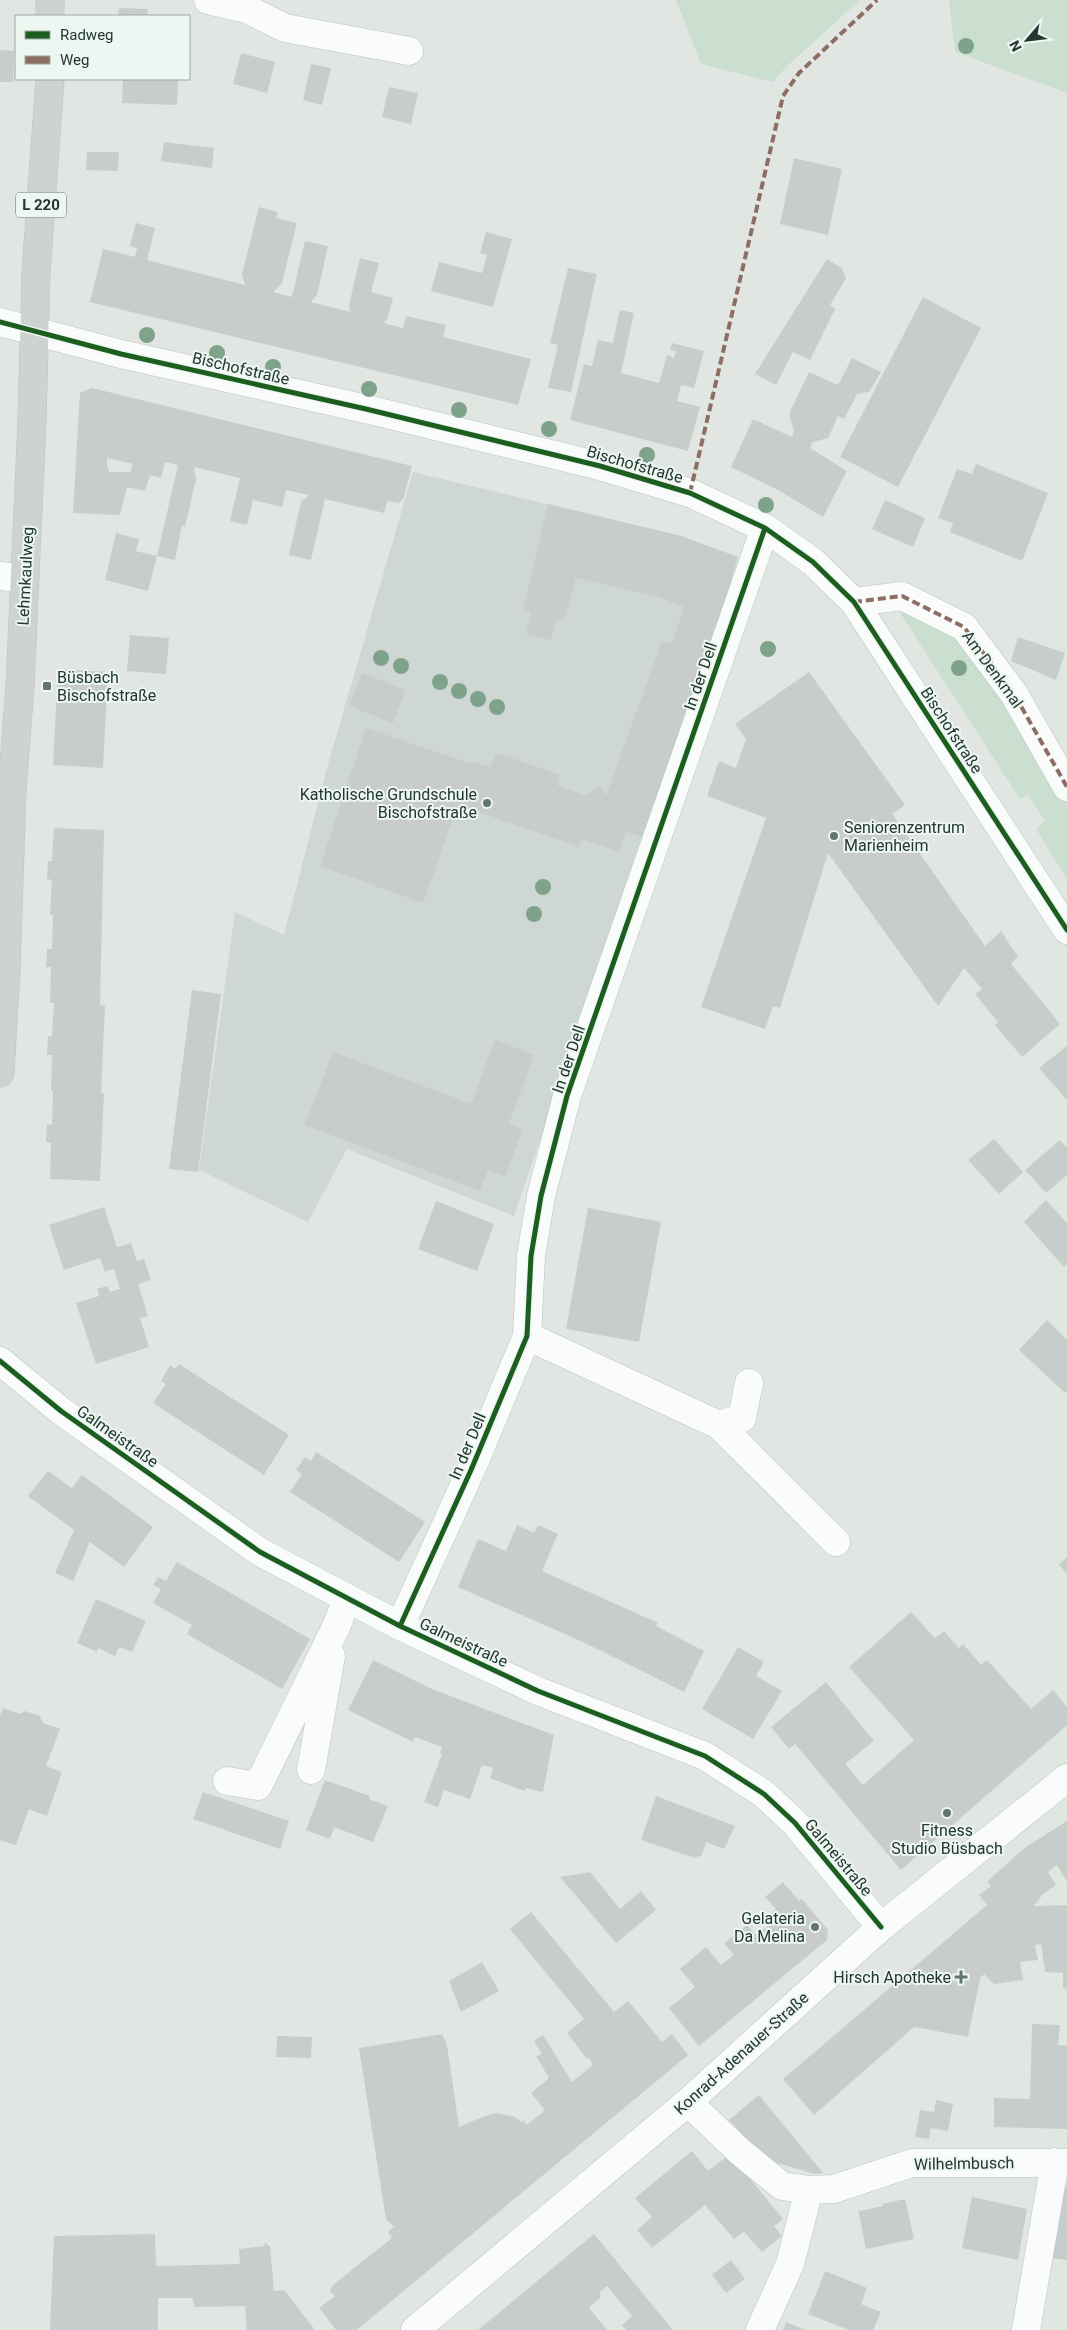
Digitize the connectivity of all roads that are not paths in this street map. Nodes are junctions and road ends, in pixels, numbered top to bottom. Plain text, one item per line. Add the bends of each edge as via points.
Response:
1 (50, 0) edge
2 (208, 0) edge
3 (50, 15) edge
4 (409, 51) dead end
5 (50, 80) edge
6 (0, 322) edge
7 (34, 330) junction
8 (765, 528) junction
9 (12, 578) edge
10 (854, 602) junction
11 (1067, 787) edge
12 (1067, 930) edge
13 (0, 1073) edge
14 (527, 1336) junction
15 (0, 1361) edge
16 (750, 1383) dead end
17 (719, 1425) junction
18 (836, 1542) dead end
19 (347, 1598) junction
20 (337, 1625) junction
21 (400, 1626) junction
22 (311, 1770) dead end
23 (1067, 1778) edge
24 (227, 1781) dead end
25 (881, 1927) junction
26 (688, 2102) junction
27 (1061, 2162) edge
28 (809, 2190) junction
29 (415, 2330) edge
30 (760, 2330) edge
31 (1026, 2330) edge

1 - 3 main road
2 - 4 street via 247,9 285,28
5 - 7 main road, Lehmkaulweg / L 220
6 - 7 street, Bischofstraße
7 - 8 street, Bischofstraße via 121,354 600,466 690,493
7 - 9 main road, Lehmkaulweg / L 220
8 - 10 street, Bischofstraße via 814,562
8 - 14 street, In der Dell via 568,1096 541,1196 531,1256
9 - 13 main road, Lehmkaulweg / L 220 via 20,686 12,790
10 - 11 street, Am Denkmal via 902,596 964,627 1014,694
10 - 12 street, Bischofstraße
14 - 17 street
14 - 21 street, In der Dell
15 - 19 street, Galmeistraße via 61,1411 260,1552
16 - 17 street via 742,1418
17 - 18 street
19 - 20 street
19 - 21 street, Galmeistraße
20 - 22 street
20 - 24 street via 258,1786
21 - 25 street, Galmeistraße via 538,1690 706,1756 764,1794 795,1823
23 - 25 street, Konrad-Adenauer-Straße
25 - 26 street, Konrad-Adenauer-Straße
26 - 28 street, Wilhelmbusch via 739,2151 782,2186
26 - 29 street, Konrad-Adenauer-Straße
27 - 28 street, Wilhelmbusch via 912,2163 834,2189
27 - 31 street
28 - 30 street via 790,2264

